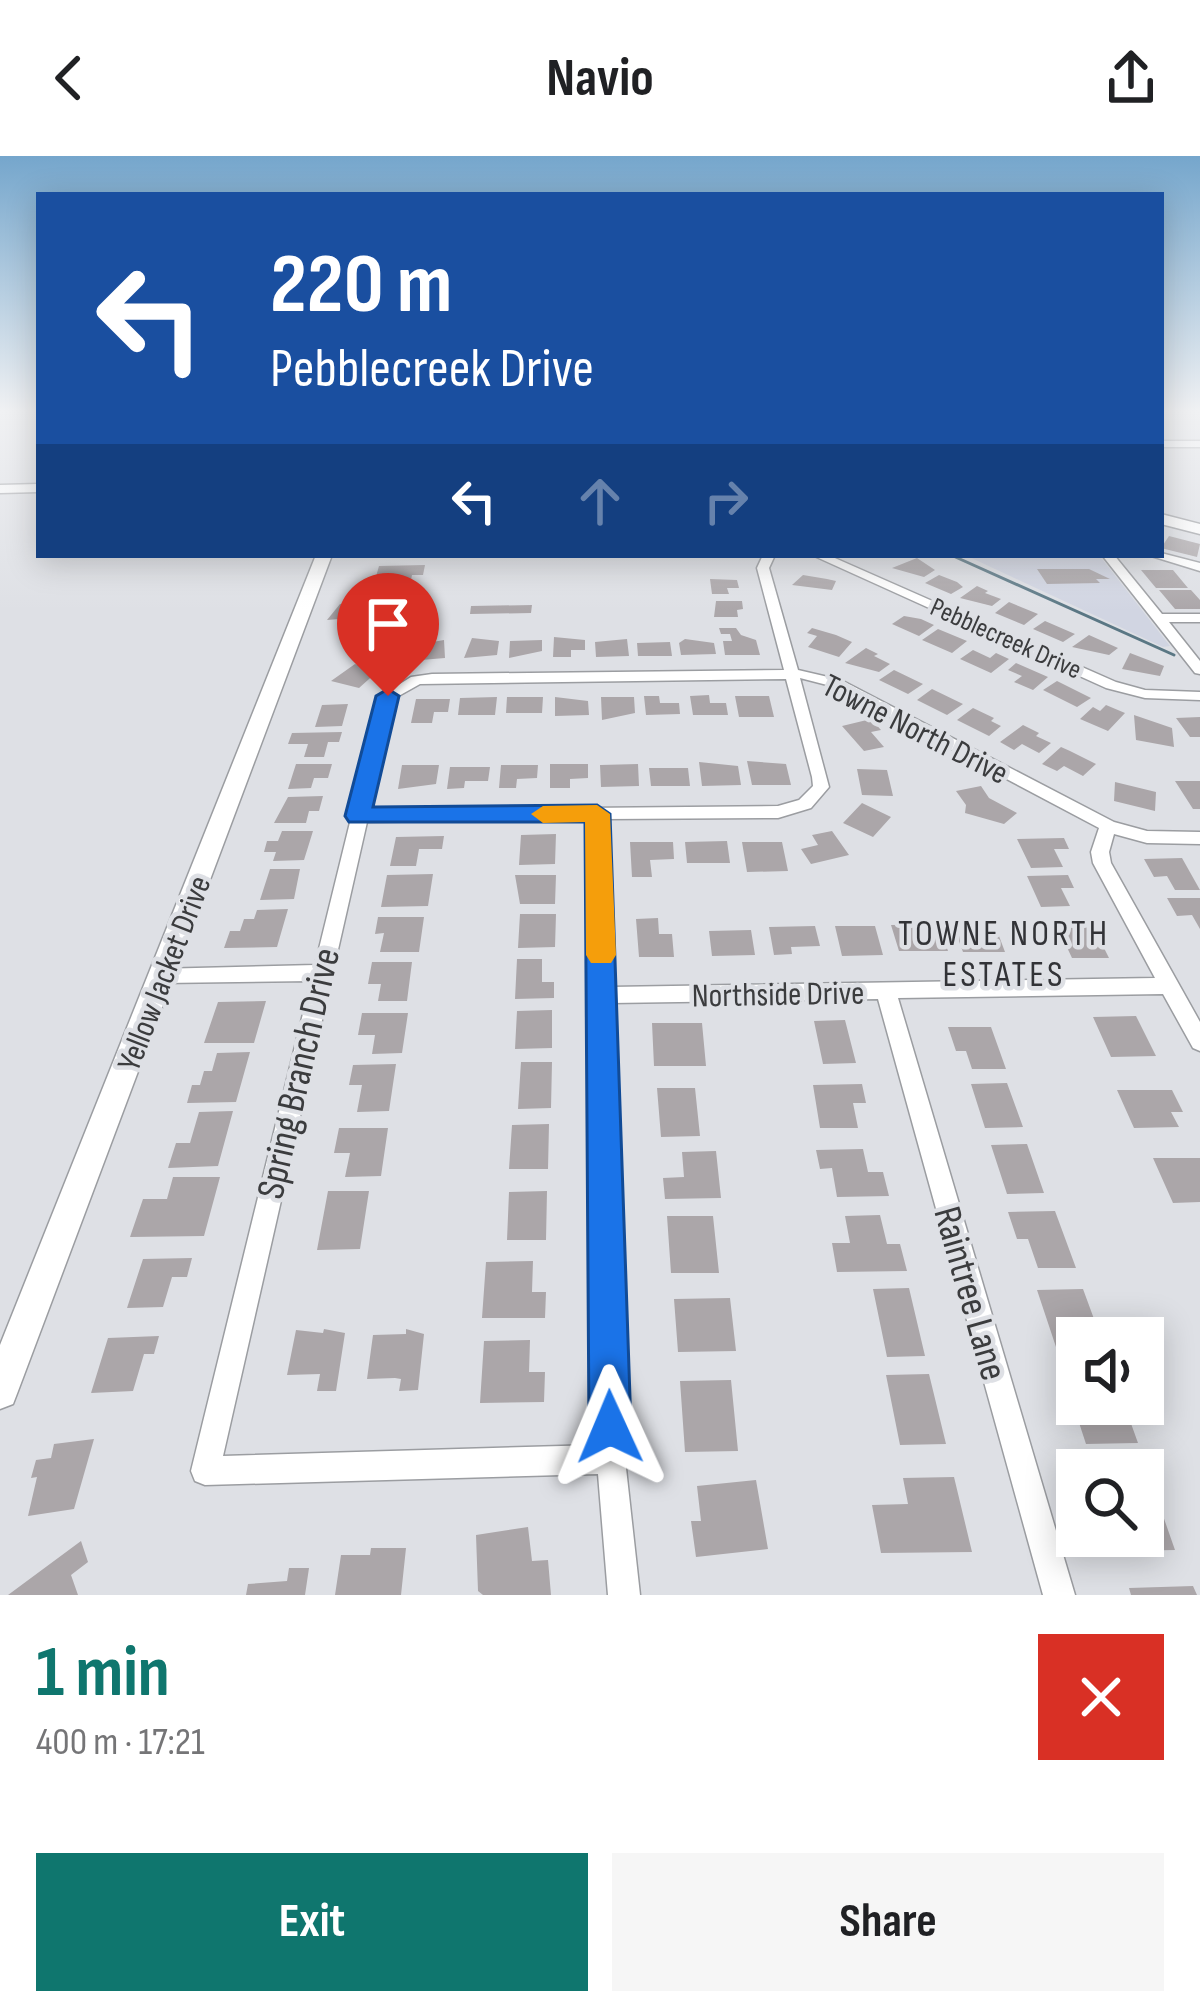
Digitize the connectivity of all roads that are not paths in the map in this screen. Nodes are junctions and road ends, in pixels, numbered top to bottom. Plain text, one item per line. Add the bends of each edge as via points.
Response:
1 (36, 488) edge
2 (0, 489) edge
3 (1164, 520) edge
4 (1200, 529) edge
5 (323, 558) edge
6 (768, 558) edge
7 (825, 558) edge
8 (1110, 558) edge
9 (1163, 558) edge
10 (1198, 569) edge
11 (1158, 618) junction
12 (1200, 618) edge
13 (1200, 670) edge
14 (792, 674) junction
15 (404, 685) joint
16 (1200, 696) edge
17 (597, 814) junction
18 (358, 816) junction
19 (1108, 826) junction
20 (1200, 838) edge
21 (321, 973) junction
22 (163, 975) junction
23 (1170, 986) junction
24 (886, 992) junction
25 (602, 995) junction
26 (1200, 1042) edge
27 (0, 1391) edge
28 (611, 1459) junction
29 (624, 1595) edge
30 (1058, 1595) edge

1 - 2 street
3 - 4 street
5 - 22 street, Yellow Jacket Drive
6 - 14 street via 763,568
7 - 16 street, Pebblecreek Drive via 1111,685
8 - 11 street
9 - 10 street
11 - 12 street
11 - 13 street
14 - 15 street, Towne North Drive via 432,678
14 - 17 street via 820,777 815,796 778,812
14 - 19 street, Towne North Drive via 836,683
15 - 18 street, Spring Branch Drive via 385,703
17 - 18 street
17 - 25 street
18 - 21 street, Spring Branch Drive
19 - 20 street, Towne North Drive
19 - 23 street via 1102,862
21 - 22 street
21 - 28 street, Spring Branch Drive via 205,1471
22 - 27 street, Yellow Jacket Drive
23 - 24 street, Northside Drive
23 - 26 street
24 - 25 street, Northside Drive
24 - 30 street, Raintree Lane
25 - 28 street
28 - 29 street

